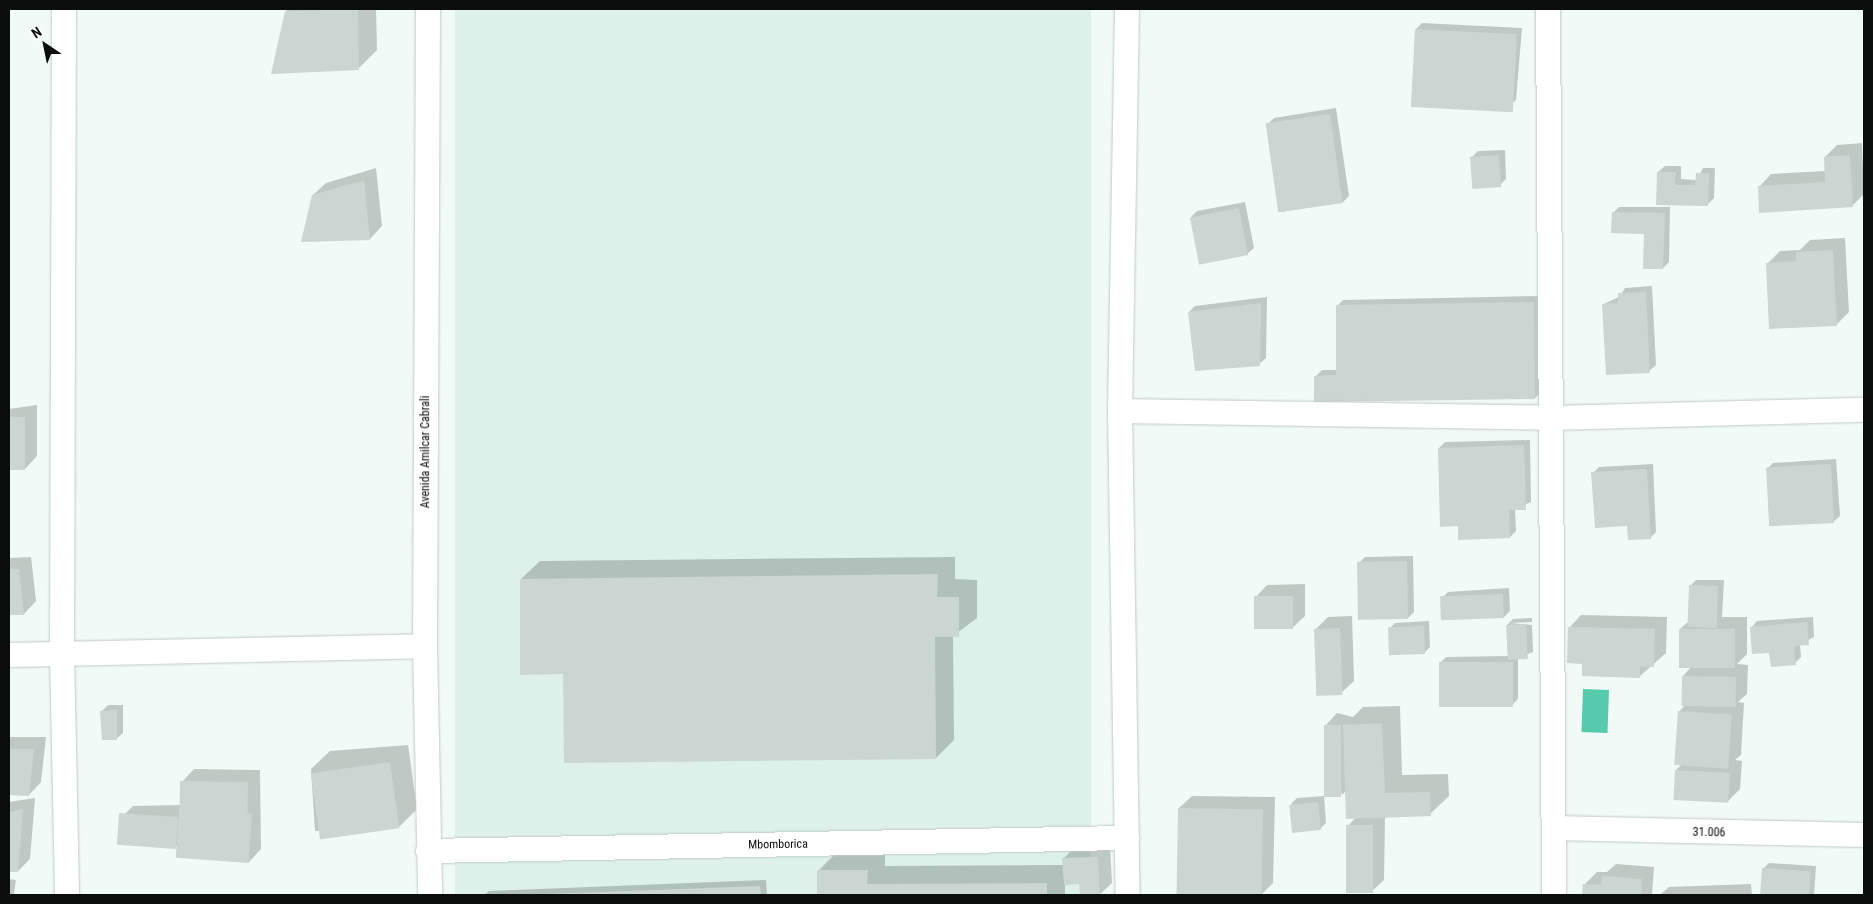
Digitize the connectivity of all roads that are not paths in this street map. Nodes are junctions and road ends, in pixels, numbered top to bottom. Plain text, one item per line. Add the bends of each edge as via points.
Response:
1 (64, 9) edge
2 (428, 9) edge
3 (1127, 9) edge
4 (1548, 9) edge
5 (1864, 410) edge
6 (1120, 411) junction
7 (1551, 418) junction
8 (425, 646) junction
9 (62, 653) junction
10 (9, 655) edge
11 (1554, 828) junction
12 (1864, 835) edge
13 (1128, 838) junction
14 (428, 852) junction
15 (67, 895) edge
16 (430, 895) edge
17 (1128, 895) edge
18 (1554, 895) edge

1 - 9 street
2 - 8 street, Avenida Amilcar Cabrali
3 - 6 street
4 - 7 street
5 - 7 street
6 - 7 street
6 - 13 street
7 - 11 street
8 - 9 street
8 - 14 street, Avenida Amilcar Cabrali
9 - 10 street
9 - 15 street
11 - 12 street, 31.006
11 - 18 street
13 - 14 street, Mbomborica
13 - 17 street
14 - 16 street, Avenida Amilcar Cabrali

